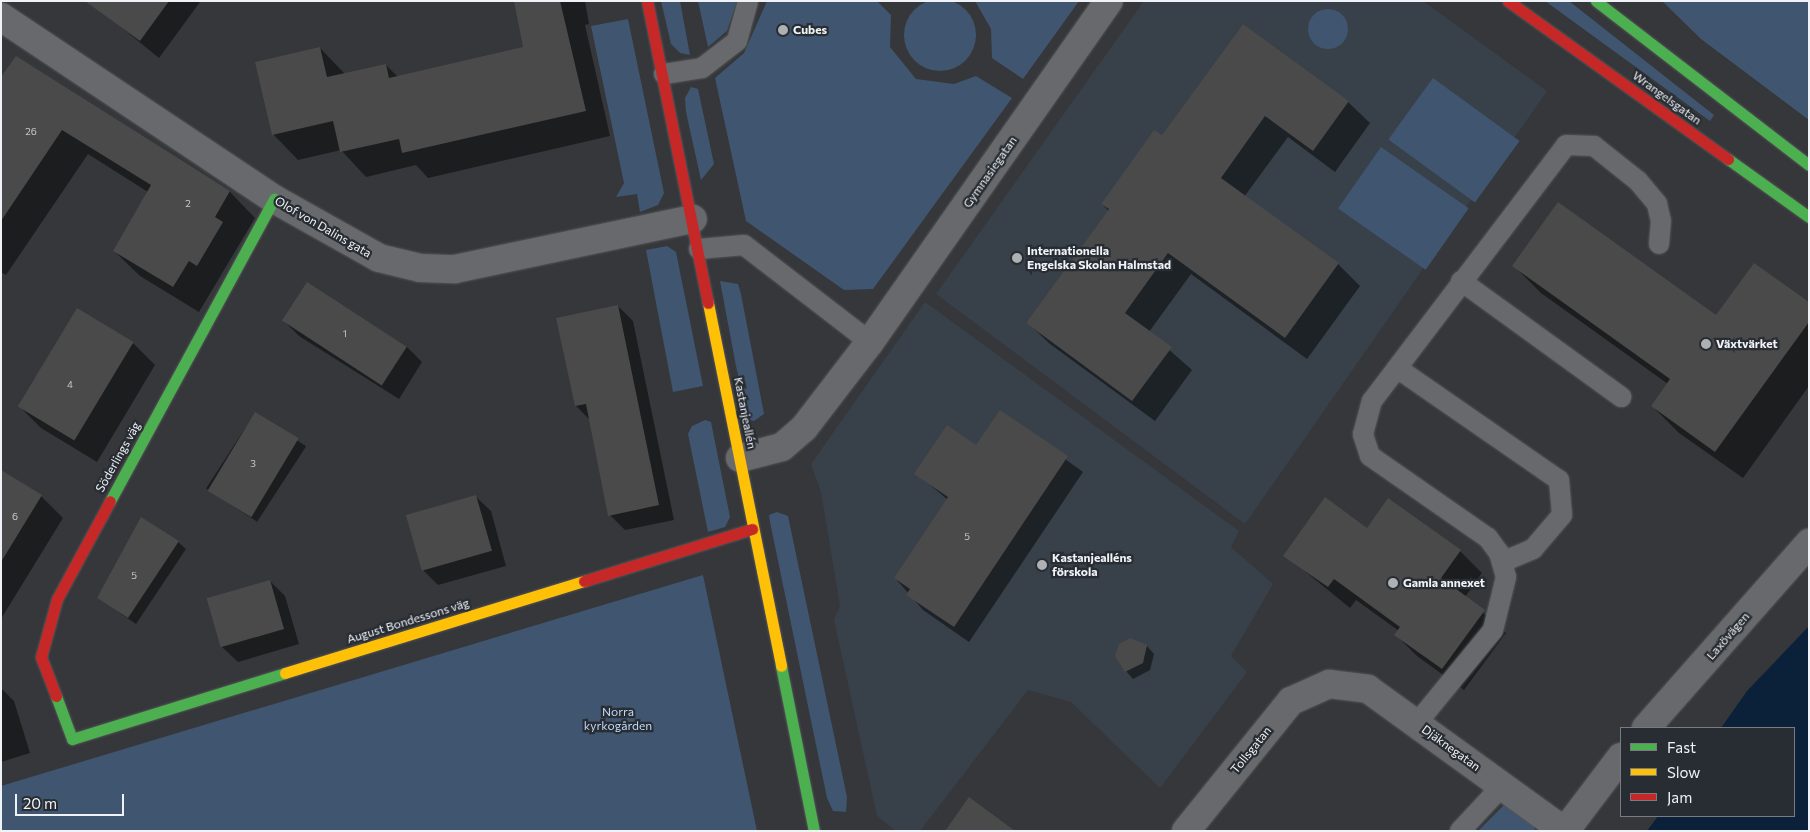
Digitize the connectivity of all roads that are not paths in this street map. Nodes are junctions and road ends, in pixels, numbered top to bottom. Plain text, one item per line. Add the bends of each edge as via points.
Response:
1 (647, 1) edge
2 (748, 1) edge
3 (1109, 1) edge
4 (1508, 1) edge
5 (1596, 1) edge
6 (1, 16) edge
7 (664, 74) junction
8 (1809, 165) edge
9 (274, 199) junction
10 (1809, 217) edge
11 (693, 219) junction
12 (1658, 244) dead end
13 (699, 249) junction
14 (1461, 281) junction
15 (870, 342) junction
16 (1397, 368) junction
17 (1621, 397) dead end
18 (740, 458) junction
19 (752, 529) junction
20 (1809, 543) edge
21 (1502, 562) junction
22 (1329, 684) joint
23 (1417, 723) junction
24 (1647, 727) edge
25 (72, 739) joint
26 (1620, 758) edge
27 (1502, 786) junction
28 (814, 831) edge
29 (1186, 831) edge
30 (1460, 831) edge
31 (1565, 831) edge

1 - 7 street, Kastanjeallén
2 - 7 lane via 737,41 702,68
3 - 15 street, Gymnasiegatan
4 - 10 street, Wrangelsgatan
5 - 8 street
6 - 9 street, Olof von Dalins gata
7 - 11 street, Kastanjeallén
9 - 11 street, Olof von Dalins gata via 379,258 420,268 455,268
9 - 25 street, Söderlings väg via 57,598 41,657
11 - 13 street, Kastanjeallén
12 - 14 lane via 1662,221 1657,204 1638,180 1610,155 1577,142 1555,154
13 - 15 lane via 744,245
13 - 18 street, Kastanjeallén
14 - 16 lane
14 - 17 lane
15 - 18 street, Gymnasiegatan via 804,428 782,447
16 - 21 lane via 1366,417 1363,434 1370,456 1488,538
16 - 21 lane via 1560,480 1562,515 1533,549
18 - 19 street, Kastanjeallén
19 - 25 street, August Bondessons väg
19 - 28 street, Kastanjeallén
20 - 24 street, Laxövägen
21 - 23 lane via 1506,578 1493,630
22 - 23 street, Djäknegatan via 1368,689
22 - 29 street, Tollsgatan via 1291,701
23 - 27 street, Djäknegatan
26 - 31 street
27 - 30 lane
27 - 31 street, Djäknegatan

